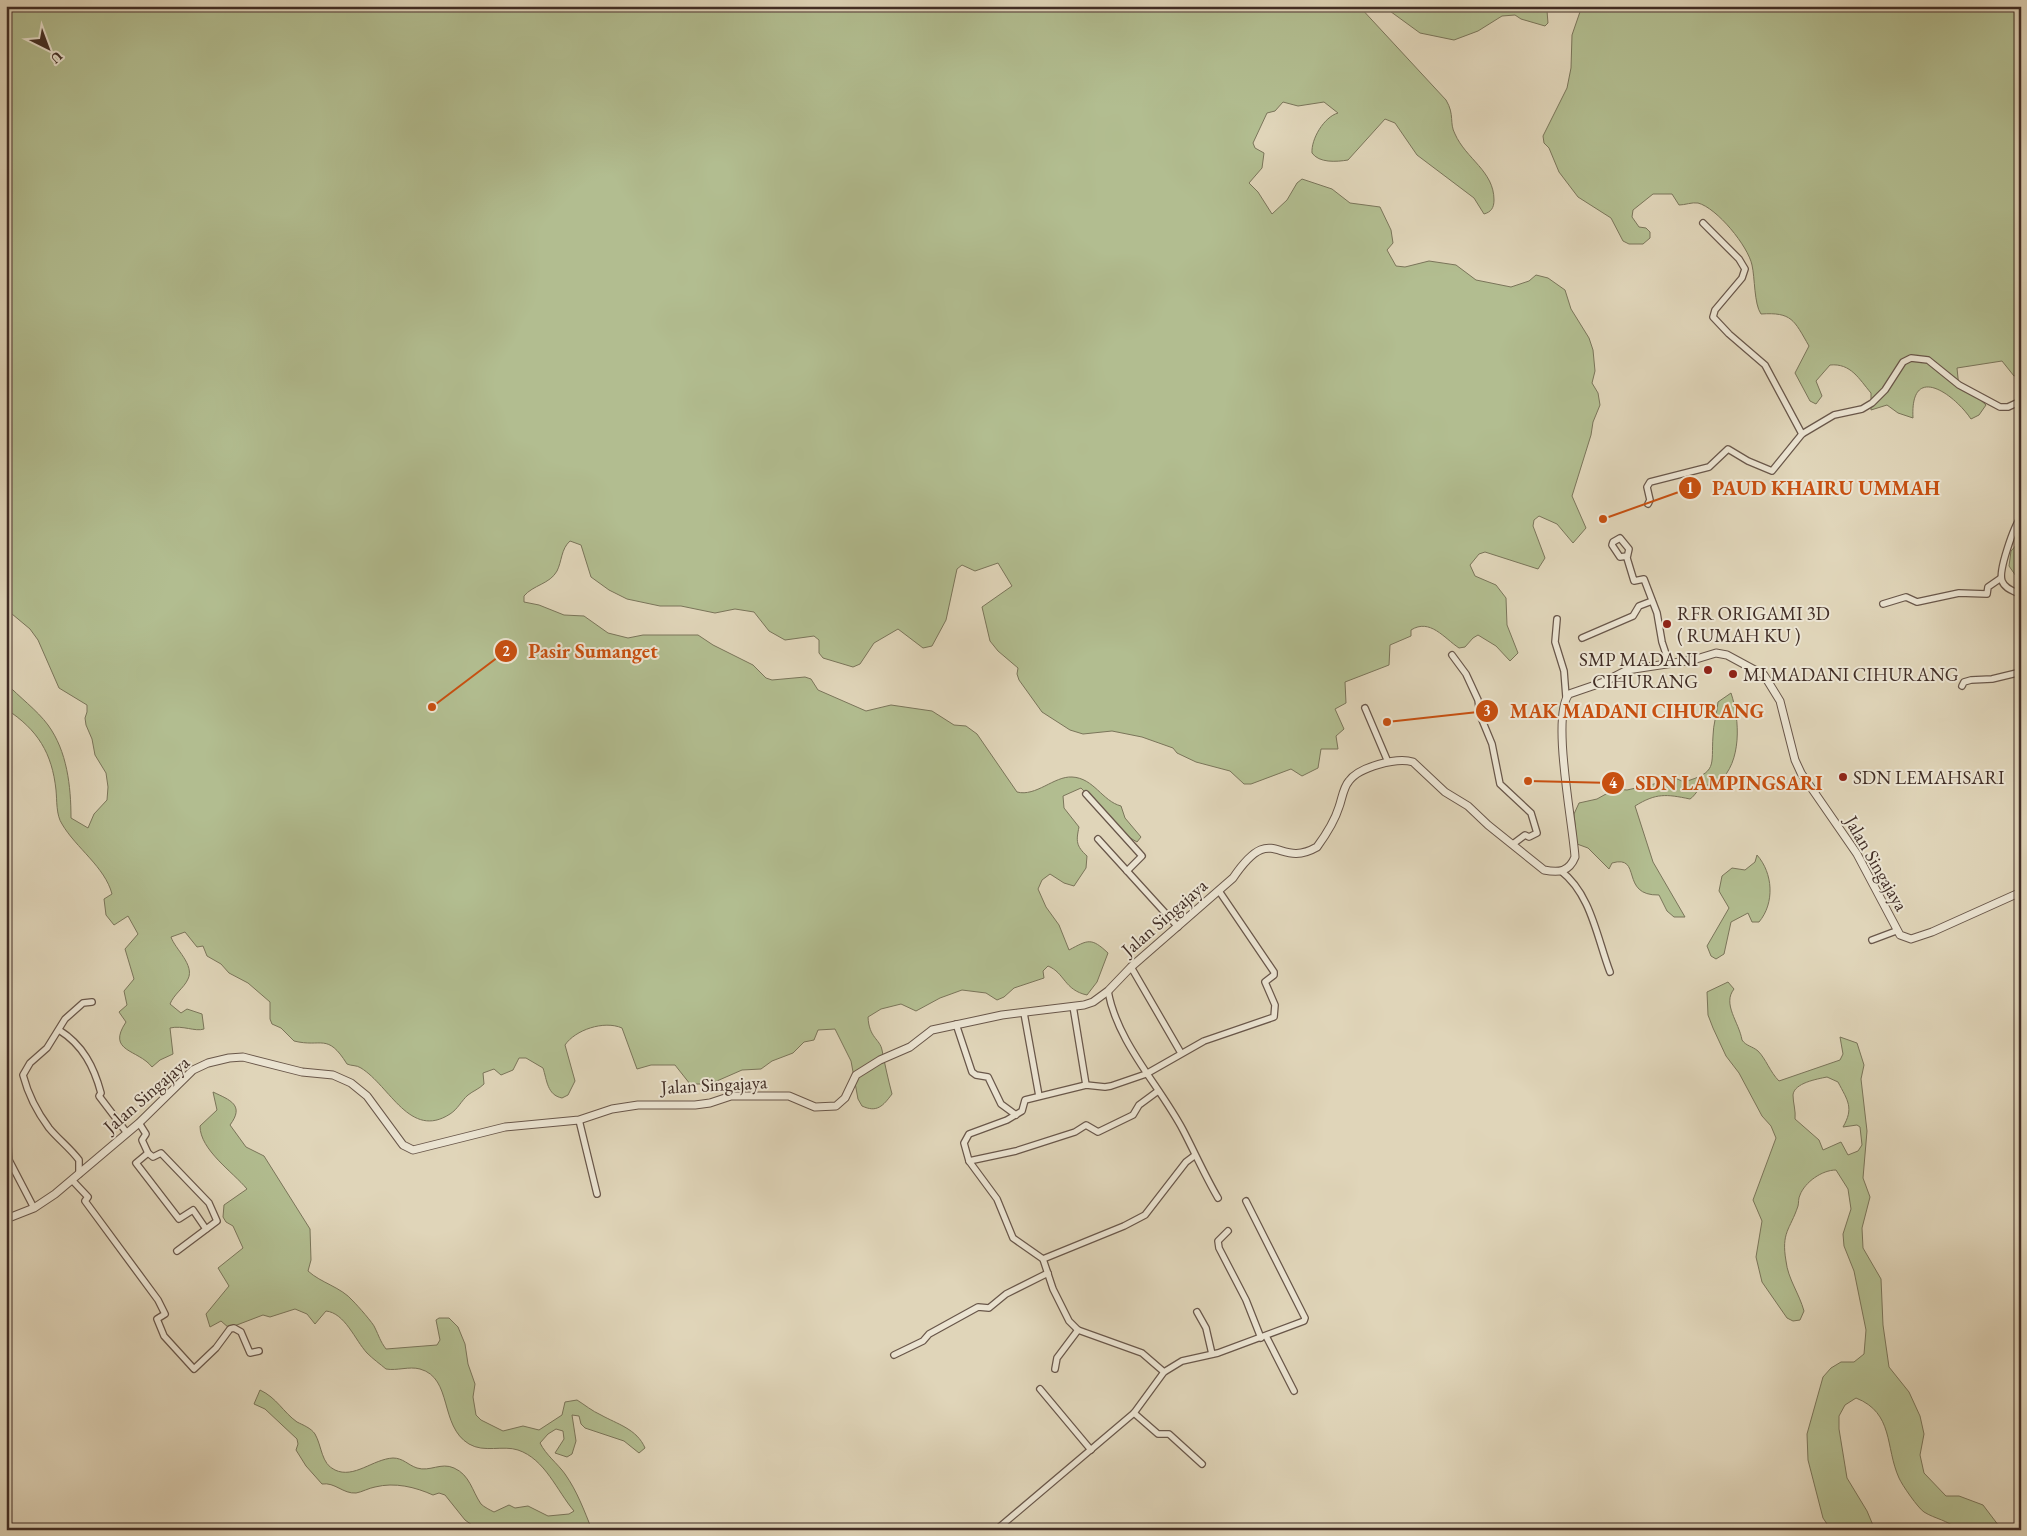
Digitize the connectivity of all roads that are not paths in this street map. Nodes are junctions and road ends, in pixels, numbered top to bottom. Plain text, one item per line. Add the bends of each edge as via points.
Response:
1 (1703, 223) dead end
2 (2021, 401) edge
3 (1802, 434) junction
4 (1648, 504) dead end
5 (2021, 516) edge
6 (1627, 556) dead end
7 (2001, 578) junction
8 (2021, 595) edge
9 (1652, 601) junction
10 (1883, 604) dead end
11 (1557, 619) dead end
12 (1582, 638) dead end
13 (1452, 655) dead end
14 (1669, 663) junction
15 (2021, 672) edge
16 (1962, 686) dead end
17 (1566, 697) junction
18 (1365, 708) dead end
19 (1388, 762) junction
20 (1086, 794) dead end
21 (1098, 839) dead end
22 (1513, 844) junction
23 (1127, 871) junction
24 (1561, 871) junction
25 (1219, 891) junction
26 (2021, 892) edge
27 (1178, 927) junction
28 (1896, 930) junction
29 (1872, 940) dead end
30 (1131, 966) junction
31 (1610, 972) dead end
32 (1108, 991) junction
33 (92, 1002) dead end
34 (1073, 1006) junction
35 (1024, 1013) junction
36 (956, 1024) junction
37 (59, 1030) junction
38 (1181, 1053) junction
39 (1146, 1074) junction
40 (1086, 1085) junction
41 (1158, 1091) junction
42 (1039, 1096) junction
43 (1016, 1115) junction
44 (579, 1120) junction
45 (139, 1123) junction
46 (127, 1133) junction
47 (8, 1146) dead end
48 (148, 1153) junction
49 (1194, 1156) junction
50 (969, 1161) junction
51 (79, 1174) junction
52 (72, 1180) junction
53 (597, 1194) dead end
54 (1218, 1198) dead end
55 (1246, 1202) dead end
56 (34, 1208) junction
57 (6, 1219) edge
58 (206, 1229) junction
59 (1228, 1232) dead end
60 (177, 1251) dead end
61 (1043, 1259) junction
62 (1048, 1273) junction
63 (1198, 1312) dead end
64 (1078, 1330) junction
65 (1263, 1337) junction
66 (259, 1351) dead end
67 (1212, 1354) junction
68 (894, 1355) dead end
69 (1055, 1369) dead end
70 (1164, 1372) junction
71 (1040, 1389) dead end
72 (1294, 1391) dead end
73 (1134, 1413) junction
74 (1091, 1450) junction
75 (1202, 1464) dead end
76 (996, 1530) edge

1 - 3 street via 1745,269 1713,317 1765,365
2 - 3 street via 2000,408 1959,385 1928,360 1911,358 1903,362 1885,390 1872,403 1862,409 1834,415
3 - 4 street via 1772,471 1748,462 1728,449 1709,467 1647,484
5 - 7 street via 2010,538
6 - 9 street via 1634,581 1644,580
7 - 8 street via 2006,587
7 - 10 street via 1988,587 1987,594 1959,593 1917,602 1906,597
9 - 12 street via 1639,606 1633,616
9 - 14 street
11 - 17 street via 1555,642 1564,671
13 - 22 street via 1466,674 1478,700 1500,784 1531,813 1537,833 1529,837 1524,835
14 - 17 street, Jalan Singajaya via 1627,670
14 - 28 street, Jalan Singajaya via 1722,653 1756,670 1768,680 1782,706 1798,767 1857,854
15 - 16 street via 1982,681 1971,680
17 - 24 street via 1562,706 1562,730 1574,857 1571,866
18 - 19 street
19 - 22 street, Jalan Singajaya via 1413,762 1445,792 1468,806
19 - 25 street, Jalan Singajaya via 1369,768 1349,781 1339,809 1317,847 1296,854 1268,847 1260,849 1245,860
20 - 23 street via 1142,856
21 - 23 street
22 - 24 street, Jalan Singajaya via 1544,870
23 - 27 street
24 - 31 street via 1576,885 1585,900
25 - 27 street, Jalan Singajaya
25 - 38 street via 1272,967 1274,975 1265,982 1276,1013 1263,1022 1204,1040
26 - 28 street, Jalan Singajaya via 1918,936 1907,938
27 - 30 street, Jalan Singajaya
28 - 29 street
30 - 32 street, Jalan Singajaya
30 - 38 street
32 - 34 street, Jalan Singajaya via 1090,1003
32 - 39 street via 1117,1020
33 - 37 street via 83,1004
34 - 35 street, Jalan Singajaya
34 - 40 street
35 - 36 street, Jalan Singajaya
35 - 42 street
36 - 43 street via 972,1072 988,1077 1001,1104
36 - 44 street, Jalan Singajaya via 932,1030 910,1047 856,1074 845,1098 836,1106 816,1107 789,1096 731,1096 695,1105 638,1105 612,1109
37 - 46 street via 78,1045 91,1063 101,1093 99,1096
37 - 51 street via 23,1076 25,1087 40,1114 78,1160
38 - 39 street
39 - 40 street via 1105,1088
39 - 41 street
40 - 42 street
41 - 49 street via 1183,1130
41 - 50 street via 1139,1105 1133,1115 1098,1132 1086,1125 1075,1132 1016,1151
42 - 43 street via 1024,1100 1023,1110
43 - 50 street via 969,1134 964,1143
44 - 45 street, Jalan Singajaya via 505,1127 413,1150 403,1145 362,1091 333,1074 302,1072 243,1057 197,1067
44 - 53 street
45 - 46 street, Jalan Singajaya
45 - 48 street via 146,1134 142,1140
46 - 51 street, Jalan Singajaya
47 - 56 street via 9,1160
48 - 58 street via 153,1157 161,1154 209,1203 216,1221
48 - 58 street via 136,1162 180,1220 192,1210
49 - 54 street
49 - 61 street via 1145,1215
50 - 61 street via 997,1199 1012,1238
51 - 52 street, Jalan Singajaya
52 - 56 street, Jalan Singajaya
52 - 66 street via 88,1197 85,1201 158,1300 164,1314 156,1318 164,1336 194,1369 230,1329 241,1332 250,1353
55 - 65 street via 1305,1319
56 - 57 street, Jalan Singajaya
58 - 60 street
59 - 65 street via 1218,1241 1219,1248
61 - 62 street
62 - 64 street via 1064,1314
62 - 68 street via 1006,1294 989,1308 978,1307
63 - 67 street via 1206,1328
64 - 69 street via 1057,1358
64 - 70 street via 1142,1353
65 - 67 street
65 - 72 street
67 - 70 street via 1182,1361
70 - 73 street
71 - 74 street
73 - 74 street
73 - 75 street via 1158,1434 1169,1434
74 - 76 street

